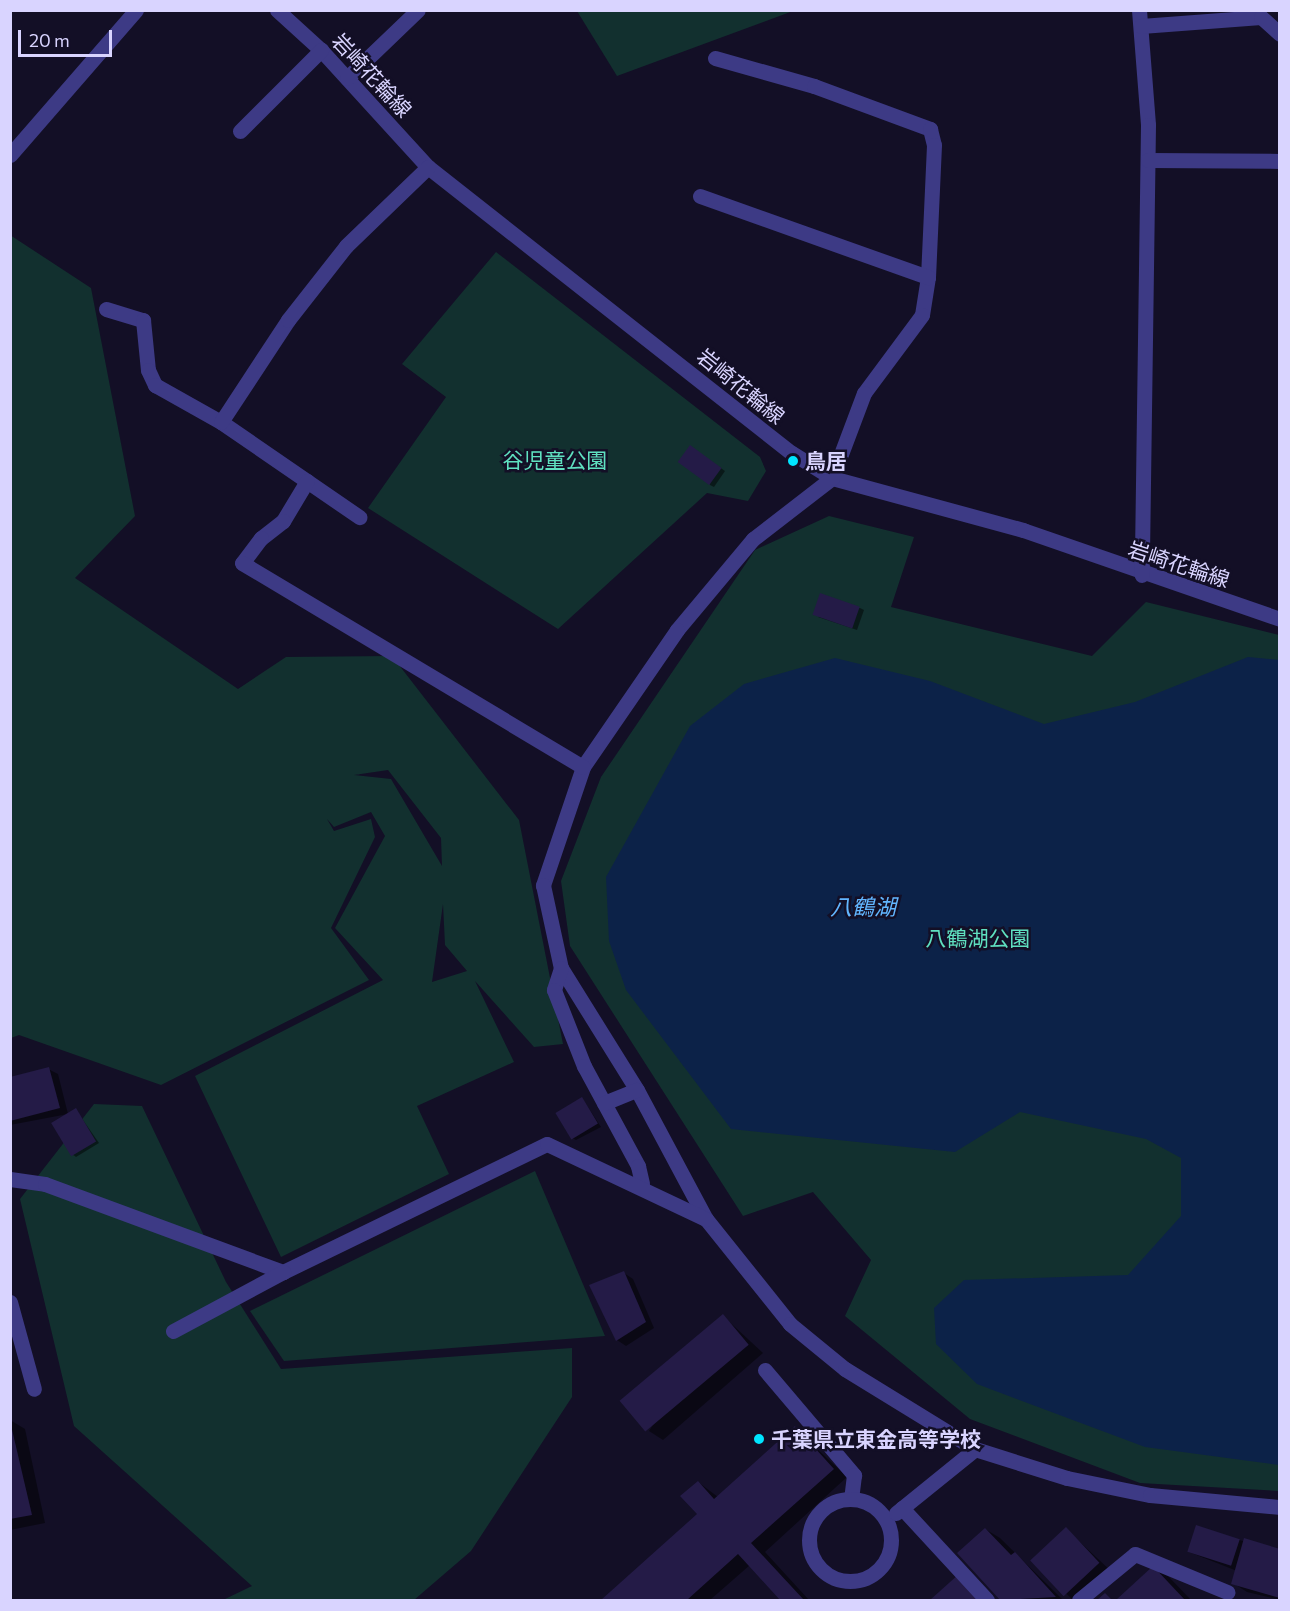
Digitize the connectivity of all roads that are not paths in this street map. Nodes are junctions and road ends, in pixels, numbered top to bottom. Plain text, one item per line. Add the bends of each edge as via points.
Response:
1 (136, 10) edge
2 (277, 10) edge
3 (418, 10) edge
4 (1140, 18) edge
5 (1280, 34) edge
6 (321, 50) junction
7 (715, 58) dead end
8 (347, 78) junction
9 (240, 131) dead end
10 (10, 155) edge
11 (1148, 160) junction
12 (1280, 161) edge
13 (428, 167) junction
14 (700, 196) dead end
15 (928, 277) junction
16 (106, 309) dead end
17 (221, 422) junction
18 (832, 478) junction
19 (307, 481) junction
20 (359, 517) dead end
21 (1142, 574) junction
22 (1280, 619) edge
23 (584, 767) junction
24 (561, 968) junction
25 (637, 1090) junction
26 (604, 1103) junction
27 (10, 1179) edge
28 (642, 1184) junction
29 (706, 1219) junction
30 (283, 1272) junction
31 (10, 1302) edge
32 (173, 1331) dead end
33 (765, 1370) dead end
34 (34, 1389) dead end
35 (975, 1449) junction
36 (851, 1499) junction
37 (1280, 1507) edge
38 (902, 1508) junction
39 (886, 1521) junction
40 (1227, 1592) dead end
41 (987, 1600) edge
42 (1079, 1600) edge

1 - 10 street
2 - 6 street, 岩崎花輪線
3 - 8 street
4 - 5 street via 1261,17
4 - 11 street
6 - 8 street, 岩崎花輪線
6 - 9 street
7 - 15 street via 814,86 930,129 934,145
8 - 13 street, 岩崎花輪線
11 - 12 street
11 - 21 street
13 - 17 street via 346,246 288,320
13 - 18 street, 岩崎花輪線 via 792,453
14 - 15 street
15 - 18 street via 922,315 864,393
16 - 17 street via 143,320 148,370 155,385
17 - 19 street
18 - 21 street, 岩崎花輪線 via 1023,530
18 - 23 street via 753,539 677,630
19 - 20 street
19 - 23 street via 283,521 261,538 242,563
21 - 22 street, 岩崎花輪線
23 - 24 street via 543,885
24 - 25 street
24 - 26 street via 554,990
25 - 26 street
25 - 29 street
26 - 28 street
27 - 30 street via 45,1184
28 - 29 street
28 - 30 street via 547,1144
29 - 35 street via 790,1324 845,1369
30 - 32 street
31 - 34 street
33 - 36 street via 854,1475
35 - 37 street via 1150,1495
35 - 38 street
36 - 39 street via 878,1509
36 - 39 street via 825,1508 810,1532 814,1559 835,1578 863,1579 885,1562 891,1534
38 - 39 street
38 - 41 street
40 - 42 street via 1135,1554

